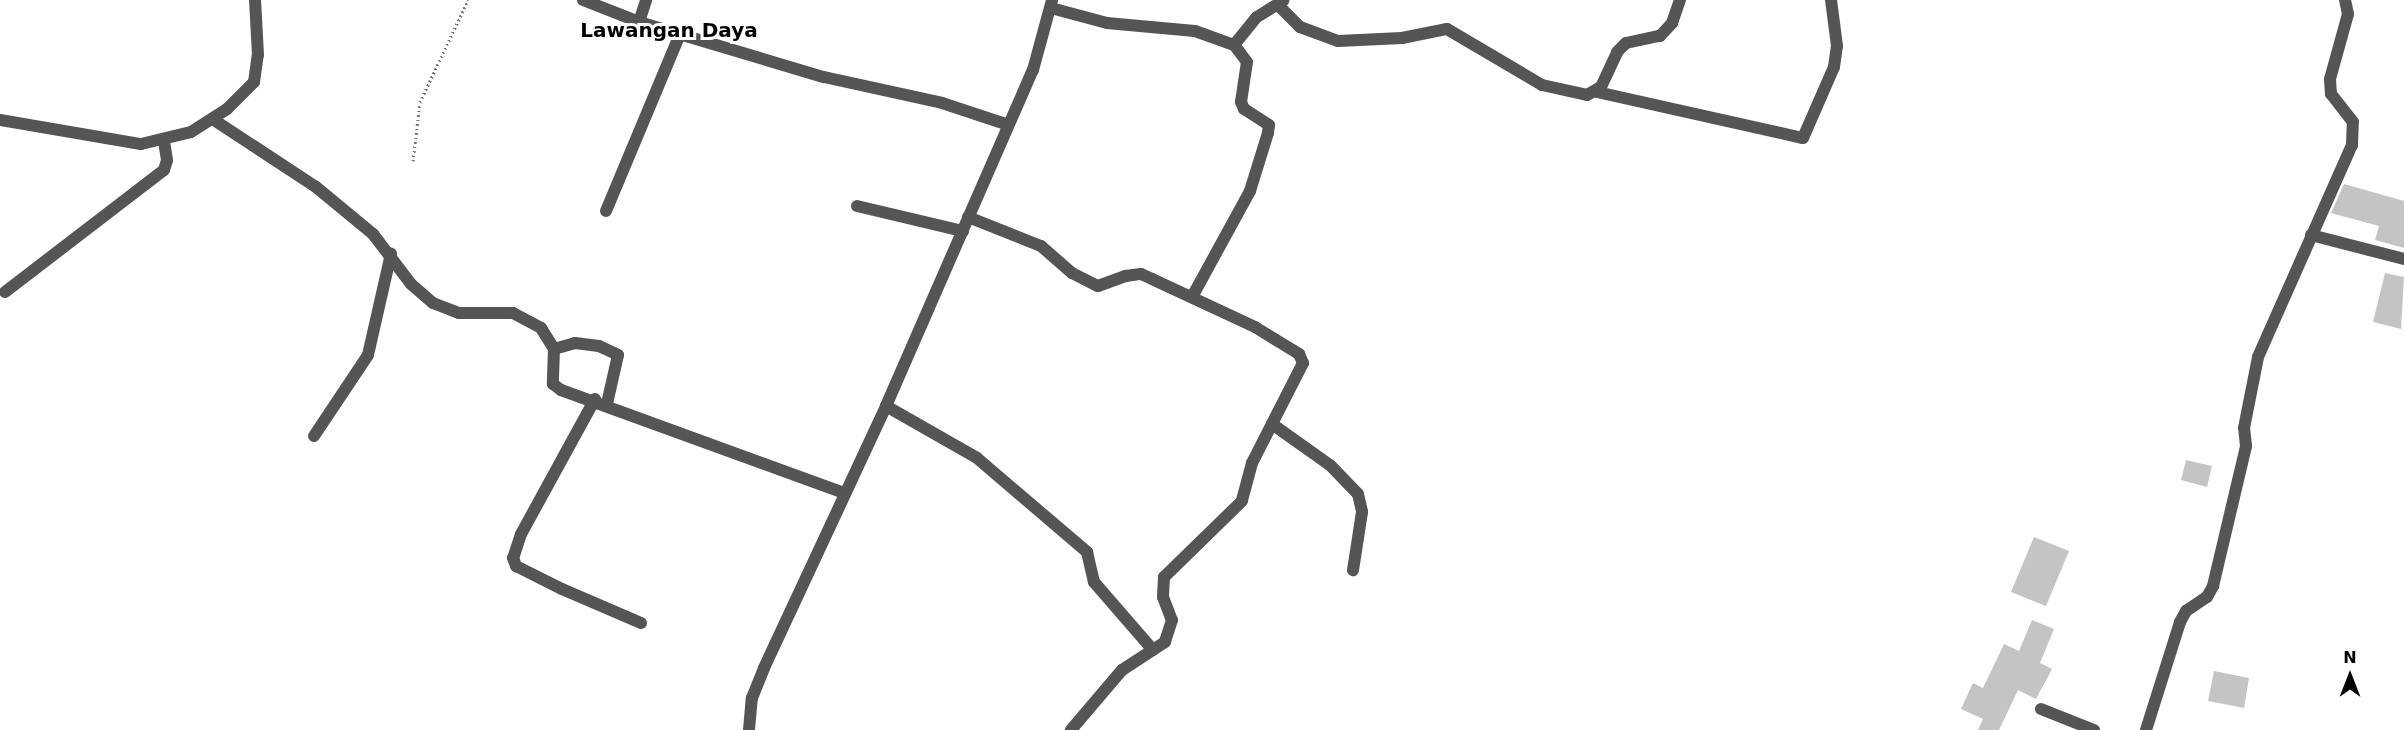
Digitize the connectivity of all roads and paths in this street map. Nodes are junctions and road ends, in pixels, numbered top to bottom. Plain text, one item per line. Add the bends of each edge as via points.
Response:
1 (255, 0) edge
2 (468, 0) edge
3 (583, 0) edge
4 (646, 0) edge
5 (1680, 0) edge
6 (1831, 0) edge
7 (2345, 0) edge
8 (1281, 3) edge
9 (1052, 4) edge
10 (639, 22) junction
11 (680, 34) junction
12 (1234, 45) junction
13 (1597, 92) junction
14 (0, 120) edge
15 (214, 120) junction
16 (1006, 124) junction
17 (164, 141) junction
18 (414, 161) dead end
19 (857, 206) dead end
20 (606, 211) dead end
21 (968, 217) junction
22 (963, 231) junction
23 (2311, 235) junction
24 (391, 254) junction
25 (2404, 259) edge
26 (5, 292) dead end
27 (1192, 297) junction
28 (554, 349) junction
29 (601, 402) junction
30 (886, 406) junction
31 (1272, 424) junction
32 (314, 436) dead end
33 (844, 493) junction
34 (1353, 570) dead end
35 (641, 623) dead end
36 (1153, 650) junction
37 (2041, 708) dead end
38 (749, 730) edge
39 (1071, 730) edge
40 (2094, 730) edge
41 (2146, 730) edge

1 - 15 street via 258,55 254,82
2 - 18 path via 420,102
3 - 10 street
4 - 10 street
5 - 13 street via 1672,23 1660,36 1626,43 1617,52
6 - 13 street via 1837,46 1834,67 1803,138
7 - 23 street via 2348,14 2330,80 2331,94 2353,122 2355,133
8 - 12 street via 1257,18
8 - 13 street via 1300,27 1338,41 1402,38 1447,28 1542,85 1560,92
9 - 12 street via 1107,23 1195,31
9 - 16 street via 1033,70
10 - 11 street
11 - 16 street via 824,77 942,103
11 - 20 street
12 - 27 street via 1247,62 1241,102 1244,109 1269,125 1268,133 1250,191
14 - 17 street via 106,141
15 - 17 street
15 - 24 street via 316,187 374,234
16 - 21 street
17 - 26 street via 168,160 164,170
19 - 22 street
21 - 22 street
21 - 27 street via 1041,246 1072,273 1098,286 1141,274
22 - 30 street
23 - 25 street
23 - 41 street via 2258,357 2244,428 2246,446 2213,586 2207,597 2186,611 2180,622
24 - 28 street via 411,284 433,303 459,314 513,313 541,328
24 - 32 street via 368,355
27 - 31 street via 1255,327 1299,354 1301,370
28 - 29 street via 553,384
28 - 29 street via 575,343 598,346 618,355
29 - 33 street
29 - 35 street via 520,534 513,558 516,566 553,585
30 - 33 street
30 - 36 street via 977,458 1087,552 1094,582
31 - 34 street via 1330,465 1358,494 1362,512
31 - 36 street via 1252,462 1242,501 1164,577 1163,597 1172,620 1165,642
33 - 38 street via 764,668 752,698
36 - 39 street via 1122,670
37 - 40 street

